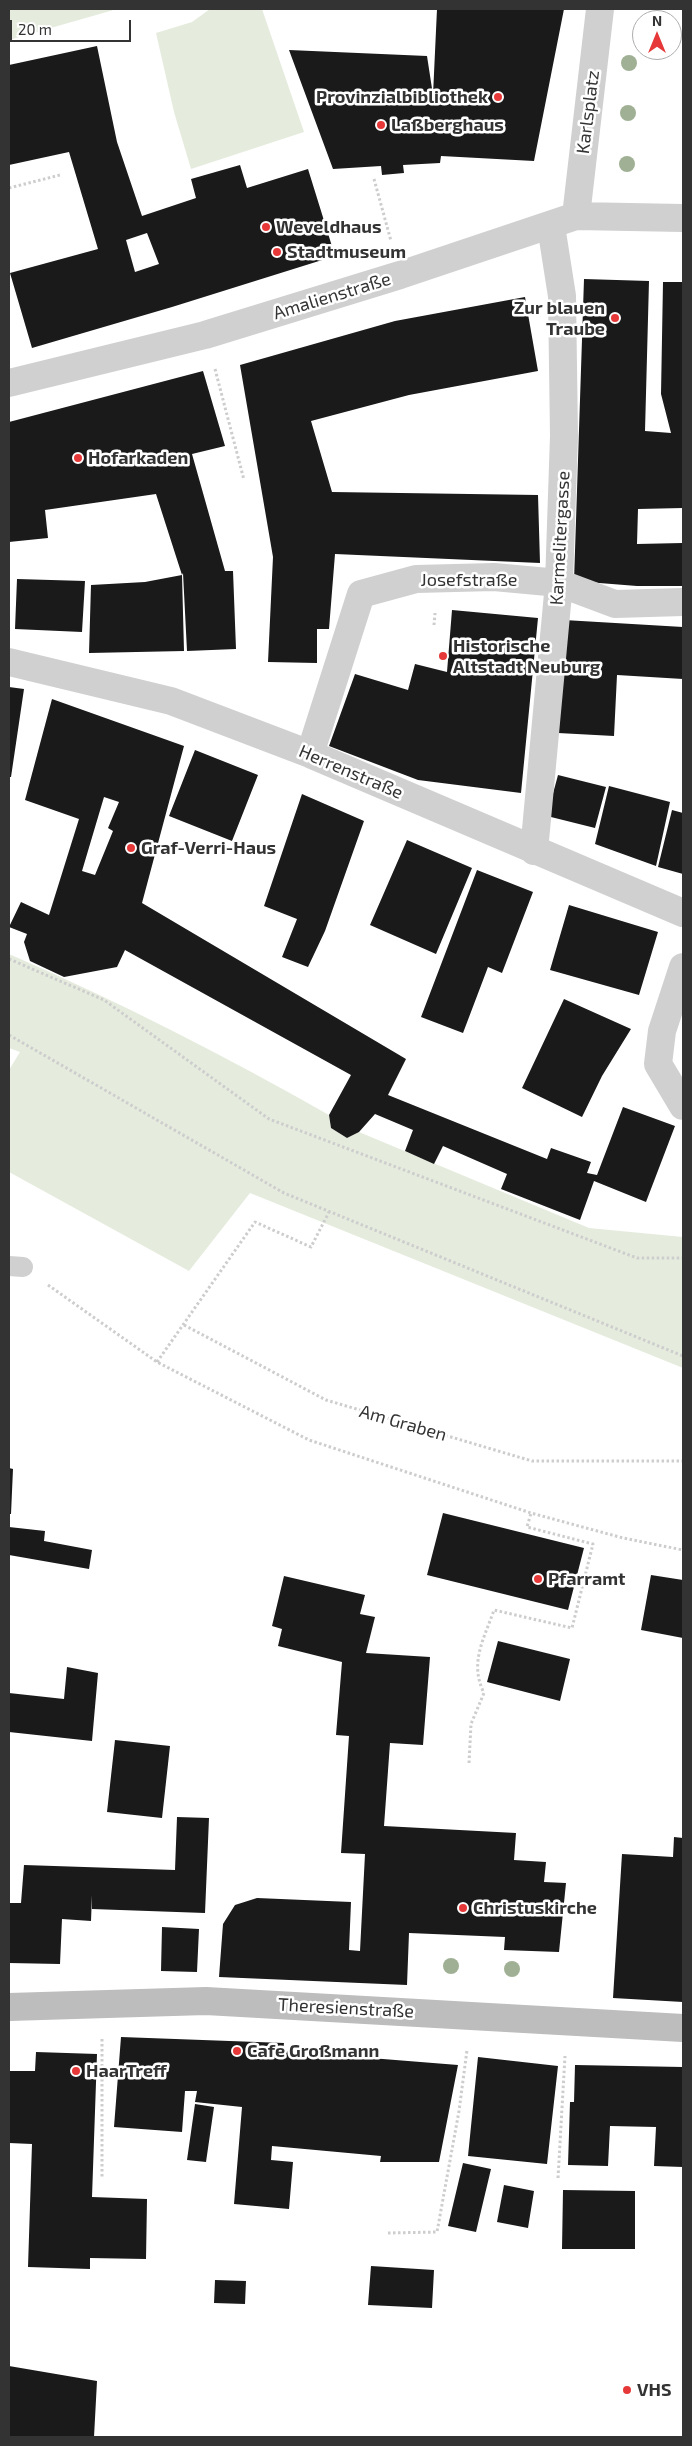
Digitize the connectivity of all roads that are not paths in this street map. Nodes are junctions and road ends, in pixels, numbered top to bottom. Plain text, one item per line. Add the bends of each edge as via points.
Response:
1 (600, 9) edge
2 (576, 216) junction
3 (683, 218) edge
4 (551, 226) junction
5 (9, 383) edge
6 (559, 583) junction
7 (683, 602) edge
8 (9, 662) edge
9 (310, 754) junction
10 (534, 851) junction
11 (683, 913) edge
12 (683, 967) edge
13 (683, 1106) edge
14 (9, 2007) edge
15 (683, 2028) edge

1 - 2 street, Karlsplatz
2 - 3 street, Amalienstraße
2 - 4 street, Amalienstraße
4 - 5 street, Amalienstraße via 205,335
4 - 6 street, Karmelitergasse via 562,296 564,436
6 - 7 street, Josefstraße via 615,604
6 - 9 street, Josefstraße via 494,577 416,579 361,594
6 - 10 street, Karmelitergasse
8 - 9 street, Herrenstraße via 165,698
9 - 10 street, Herrenstraße
10 - 11 street, Herrenstraße
12 - 13 street via 662,1031 658,1064
14 - 15 main road, Theresienstraße via 206,2001

